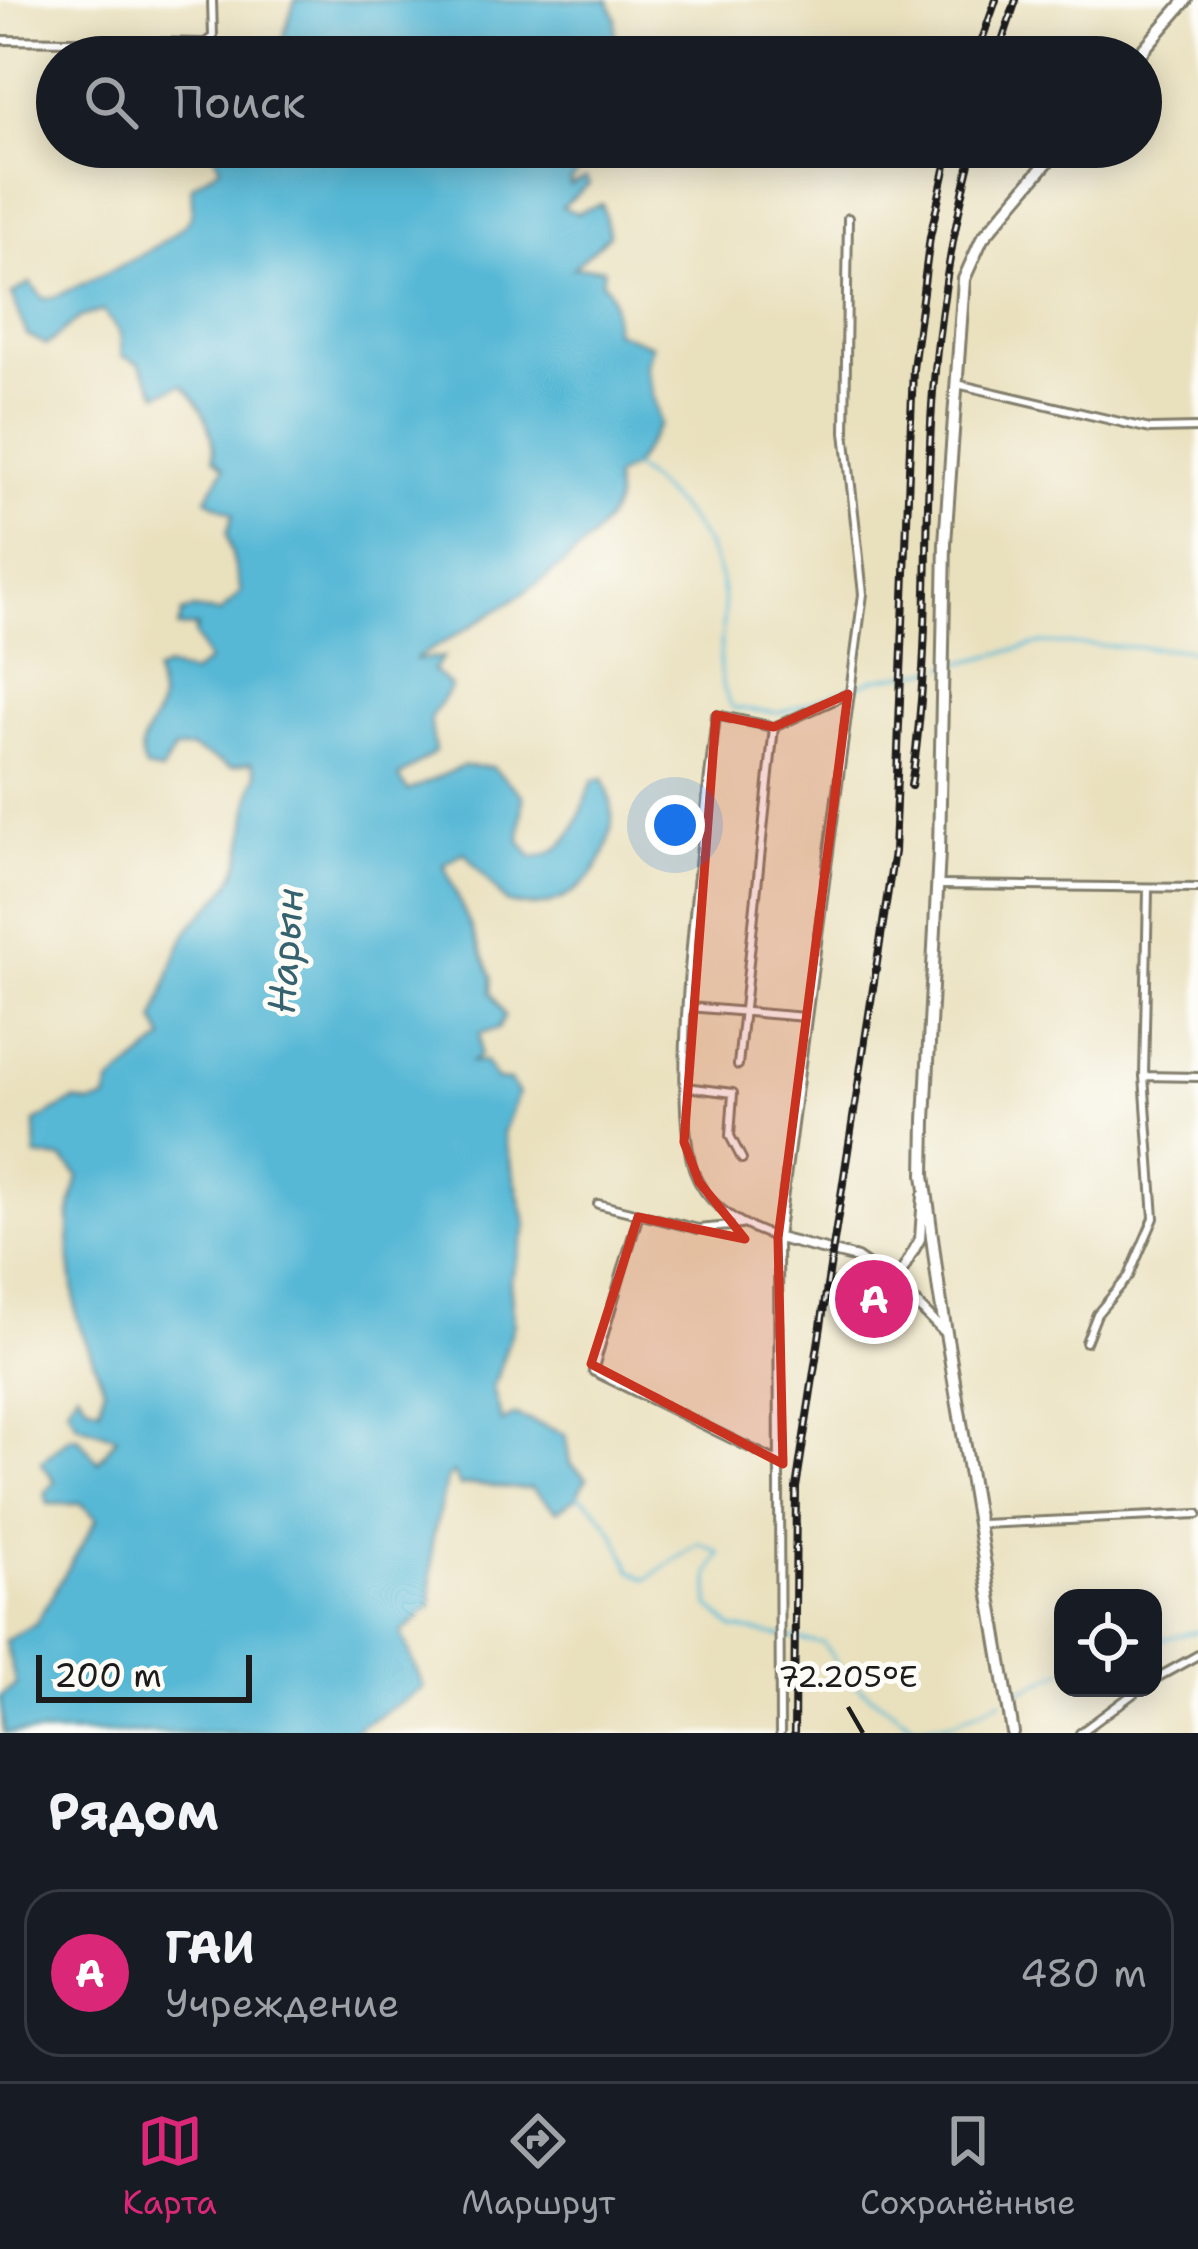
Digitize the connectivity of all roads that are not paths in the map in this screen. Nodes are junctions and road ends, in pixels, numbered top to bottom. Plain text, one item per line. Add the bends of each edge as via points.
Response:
1 (212, 0) edge
2 (1186, 0) edge
3 (213, 36) edge
4 (1155, 36) edge
5 (2, 40) edge
6 (36, 41) edge
7 (1042, 168) edge
8 (848, 218) dead end
9 (957, 384) junction
10 (1198, 432) edge
11 (848, 694) junction
12 (774, 727) junction
13 (937, 885) junction
14 (1198, 888) edge
15 (1148, 891) junction
16 (689, 1007) junction
17 (742, 1010) junction
18 (806, 1017) junction
19 (738, 1065) dead end
20 (1144, 1076) junction
21 (1198, 1077) edge
22 (686, 1087) junction
23 (742, 1160) dead end
24 (924, 1175) junction
25 (598, 1204) dead end
26 (638, 1216) junction
27 (742, 1225) junction
28 (778, 1238) junction
29 (895, 1284) junction
30 (947, 1335) junction
31 (1086, 1342) dead end
32 (783, 1464) junction
33 (1198, 1514) edge
34 (981, 1524) junction
35 (1198, 1655) edge
36 (1162, 1675) edge
37 (1130, 1697) edge
38 (780, 1733) edge
39 (1013, 1733) edge
40 (1080, 1733) edge

1 - 3 street
2 - 4 main road
5 - 6 street
7 - 9 main road via 982,238 964,279
8 - 11 street via 844,432 862,594
9 - 10 street via 1150,429
9 - 13 main road
11 - 12 street
11 - 18 street
12 - 16 street via 716,715
12 - 17 street
13 - 15 street
13 - 24 main road
14 - 15 street
15 - 20 street
16 - 17 street
16 - 22 street
17 - 18 street
17 - 19 street
18 - 28 street
20 - 21 street
20 - 31 street via 1154,1218
22 - 23 street via 733,1094 730,1136
22 - 27 street via 684,1142 699,1182
24 - 29 street via 920,1239
24 - 30 main road
25 - 26 street
26 - 27 street via 698,1229
26 - 32 street via 593,1371
27 - 28 street
28 - 29 street via 857,1258
28 - 32 street
29 - 30 street
30 - 34 main road
32 - 38 street
33 - 34 street
34 - 39 main road
35 - 36 street
37 - 40 street

